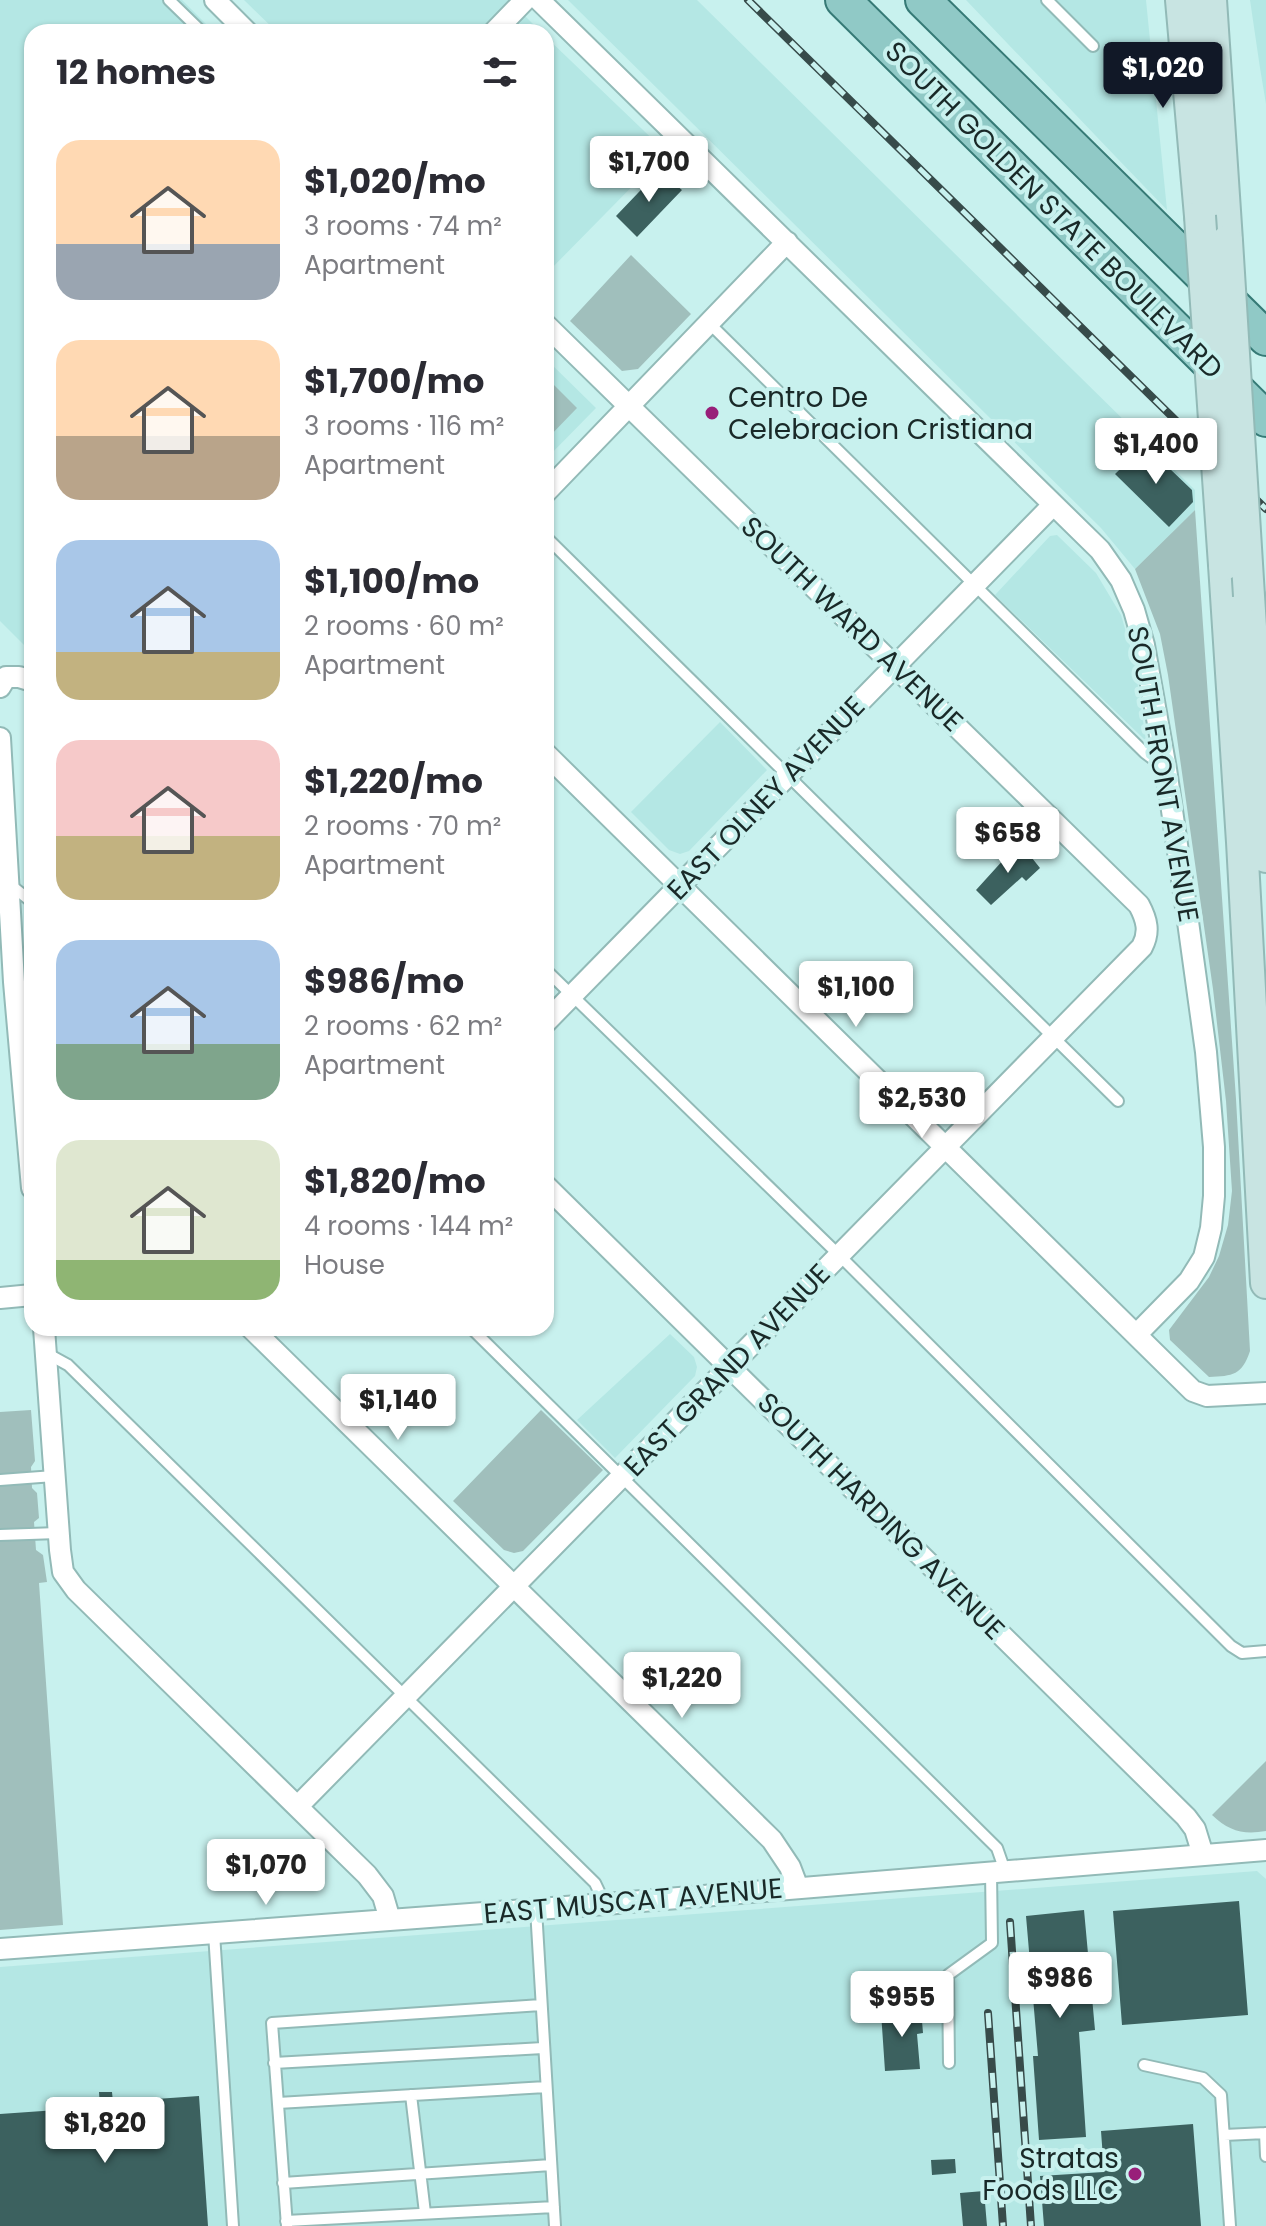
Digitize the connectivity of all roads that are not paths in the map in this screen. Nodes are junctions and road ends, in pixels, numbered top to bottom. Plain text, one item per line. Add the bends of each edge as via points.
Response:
1 (169, 0) edge
2 (215, 0) edge
3 (525, 0) edge
4 (539, 0) edge
5 (843, 0) edge
6 (923, 0) edge
7 (1047, 0) edge
8 (1181, 0) edge
9 (1211, 0) edge
10 (194, 24) edge
11 (239, 24) edge
12 (502, 24) edge
13 (1093, 46) dead end
14 (787, 242) junction
15 (709, 323) junction
16 (554, 333) edge
17 (1266, 338) edge
18 (629, 406) junction
19 (1266, 419) edge
20 (554, 484) edge
21 (1053, 505) junction
22 (554, 545) edge
23 (975, 584) junction
24 (894, 666) junction
25 (24, 679) edge
26 (3, 682) edge
27 (0, 738) edge
28 (554, 762) edge
29 (1166, 769) junction
30 (788, 776) junction
31 (1266, 857) edge
32 (8, 883) junction
33 (680, 886) junction
34 (24, 896) edge
35 (1148, 929) joint
36 (554, 978) edge
37 (7, 983) edge
38 (572, 995) junction
39 (554, 1014) edge
40 (1053, 1036) junction
41 (24, 1084) edge
42 (1118, 1101) dead end
43 (945, 1148) junction
44 (554, 1194) edge
45 (839, 1255) junction
46 (1266, 1283) edge
47 (24, 1296) edge
48 (0, 1298) edge
49 (1137, 1334) junction
50 (45, 1336) edge
51 (259, 1336) edge
52 (479, 1336) edge
53 (46, 1353) junction
54 (731, 1368) junction
55 (1266, 1393) edge
56 (54, 1476) junction
57 (623, 1477) junction
58 (0, 1480) edge
59 (58, 1533) junction
60 (0, 1535) edge
61 (515, 1587) junction
62 (1266, 1651) edge
63 (405, 1696) junction
64 (299, 1805) junction
65 (1266, 1850) edge
66 (1203, 1855) junction
67 (998, 1872) junction
68 (798, 1888) junction
69 (605, 1904) junction
70 (536, 1909) junction
71 (390, 1920) junction
72 (214, 1933) junction
73 (0, 1949) edge
74 (541, 2005) junction
75 (543, 2048) junction
76 (274, 2063) junction
77 (949, 2063) dead end
78 (1144, 2065) dead end
79 (546, 2087) junction
80 (411, 2095) junction
81 (278, 2103) junction
82 (1265, 2133) edge
83 (1224, 2135) junction
84 (1266, 2156) edge
85 (551, 2165) junction
86 (418, 2174) junction
87 (283, 2183) junction
88 (554, 2207) junction
89 (425, 2213) junction
90 (286, 2224) edge
91 (233, 2226) edge
92 (555, 2226) edge
93 (1230, 2226) edge

1 - 10 lane
2 - 11 street
3 - 12 street
4 - 14 street, SOUTH FRONT AVENUE
5 - 19 main road, SOUTH GOLDEN STATE BOULEVARD
6 - 17 main road, SOUTH GOLDEN STATE BOULEVARD
7 - 13 lane
8 - 46 main road, bridge via 1224,565
9 - 31 main road, bridge
14 - 15 street
14 - 21 street, SOUTH FRONT AVENUE
15 - 18 street
15 - 23 lane
16 - 18 street, SOUTH WARD AVENUE
18 - 20 street
18 - 24 street, SOUTH WARD AVENUE
21 - 23 street, EAST OLNEY AVENUE
21 - 29 street, SOUTH FRONT AVENUE via 1100,550 1134,610
22 - 30 lane
23 - 24 street, EAST OLNEY AVENUE
23 - 29 lane
24 - 30 street, EAST OLNEY AVENUE
24 - 35 street, SOUTH WARD AVENUE via 1139,905
25 - 26 street
27 - 32 street
28 - 33 street
29 - 49 street, SOUTH FRONT AVENUE via 1206,1052 1214,1196 1204,1257 1189,1281
30 - 33 street, EAST OLNEY AVENUE
30 - 40 lane
32 - 34 lane
32 - 37 street
33 - 38 street, EAST OLNEY AVENUE
33 - 43 street
35 - 40 street, EAST GRAND AVENUE via 1142,947
36 - 38 lane
37 - 41 street
38 - 39 street, EAST OLNEY AVENUE
38 - 45 lane
40 - 42 lane
40 - 43 street, EAST GRAND AVENUE
43 - 45 street, EAST GRAND AVENUE
43 - 49 street
44 - 54 street, SOUTH HARDING AVENUE
45 - 54 street, EAST GRAND AVENUE
45 - 62 lane via 1231,1646 1242,1653
47 - 48 street
49 - 55 street via 1193,1391 1207,1396
50 - 53 street
51 - 61 street
52 - 57 lane
53 - 56 street
53 - 63 lane via 68,1365
54 - 57 street, EAST GRAND AVENUE
54 - 66 street, SOUTH HARDING AVENUE via 1186,1817
56 - 58 lane
56 - 59 street
57 - 61 street, EAST GRAND AVENUE
57 - 67 lane via 997,1848
59 - 60 lane
59 - 64 street via 63,1572 76,1590
61 - 63 street, EAST GRAND AVENUE
61 - 68 street via 772,1840
63 - 64 street, EAST GRAND AVENUE
63 - 69 lane via 595,1883
64 - 71 street via 367,1875 383,1896
65 - 66 street, EAST MUSCAT AVENUE
66 - 67 street, EAST MUSCAT AVENUE
67 - 68 street, EAST MUSCAT AVENUE
67 - 77 lane via 992,1943 948,1975
68 - 69 street, EAST MUSCAT AVENUE
69 - 70 street, EAST MUSCAT AVENUE
70 - 71 street, EAST MUSCAT AVENUE
70 - 74 lane
71 - 72 street, EAST MUSCAT AVENUE
72 - 73 street, EAST MUSCAT AVENUE
72 - 91 lane
74 - 75 lane
74 - 76 lane via 272,2023
75 - 76 lane
75 - 79 lane
76 - 81 lane
78 - 83 lane via 1203,2078 1221,2095
79 - 80 lane
79 - 85 lane
80 - 81 lane
80 - 86 lane
81 - 87 lane
82 - 83 lane
82 - 84 lane
83 - 93 lane
85 - 86 lane
85 - 88 lane
86 - 87 lane
86 - 89 lane
87 - 90 lane
88 - 89 lane
88 - 92 lane
89 - 90 lane

